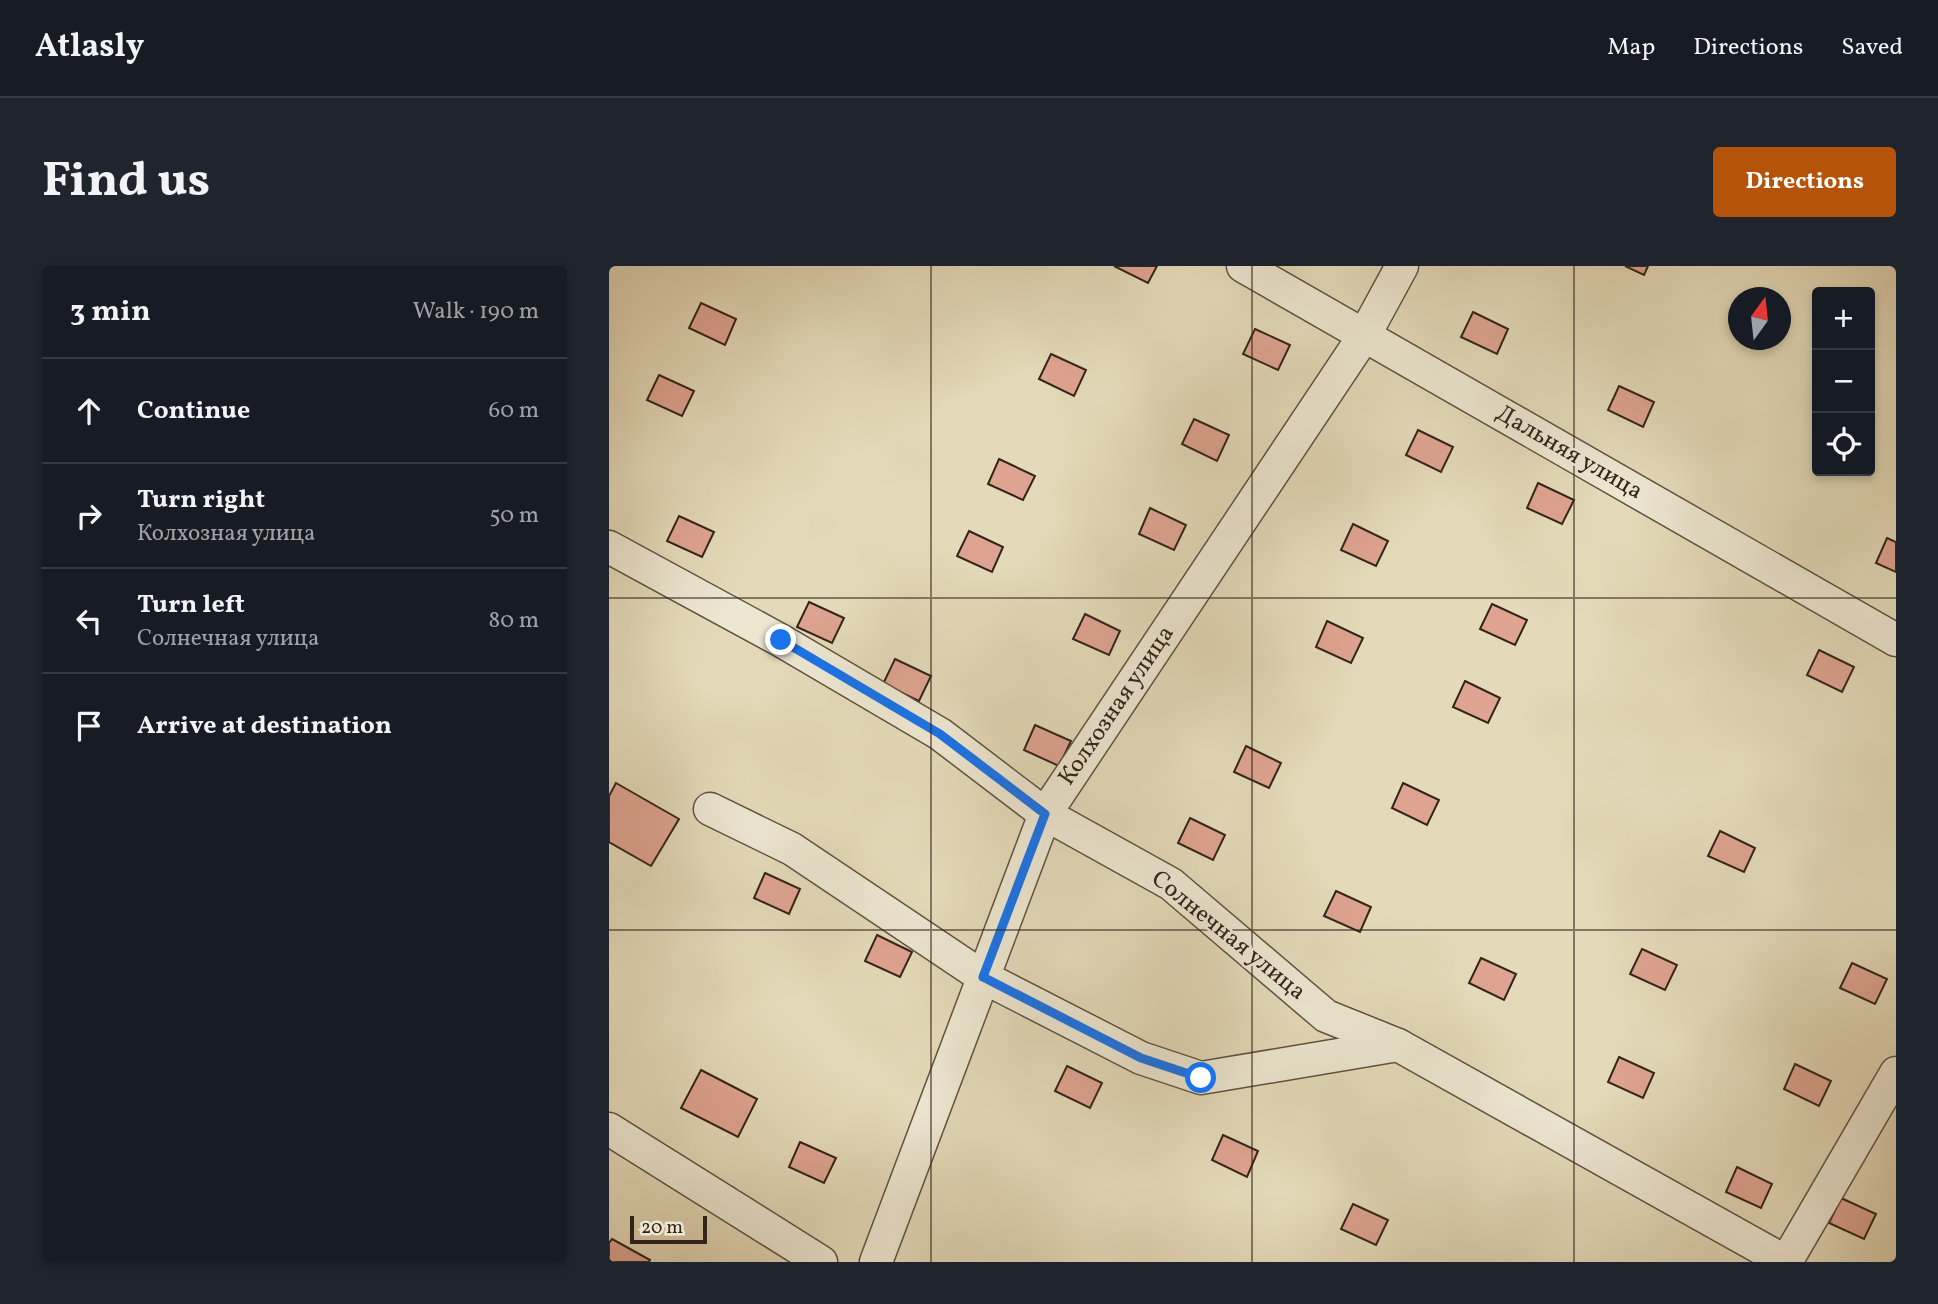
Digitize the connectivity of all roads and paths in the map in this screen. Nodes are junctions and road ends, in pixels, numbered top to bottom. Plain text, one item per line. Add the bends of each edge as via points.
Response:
1 (1243, 266) edge
2 (1402, 266) edge
3 (1364, 336) junction
4 (609, 547) edge
5 (1896, 640) edge
6 (710, 809) dead end
7 (1045, 814) junction
8 (983, 977) junction
9 (1398, 1045) junction
10 (1896, 1073) edge
11 (609, 1129) edge
12 (821, 1262) edge
13 (876, 1262) edge
14 (1786, 1262) edge

1 - 3 street, Дальняя улица
2 - 3 street, Колхозная улица
3 - 5 street, Дальняя улица
3 - 7 street, Колхозная улица
4 - 7 street, Солнечная улица via 781,640 940,734
6 - 8 street via 792,849
7 - 8 street, Колхозная улица
7 - 9 street, Солнечная улица via 1171,884 1326,1016
8 - 9 street via 1141,1058 1201,1078
8 - 13 street, Колхозная улица
9 - 14 street, Солнечная улица
10 - 14 street
11 - 12 street

